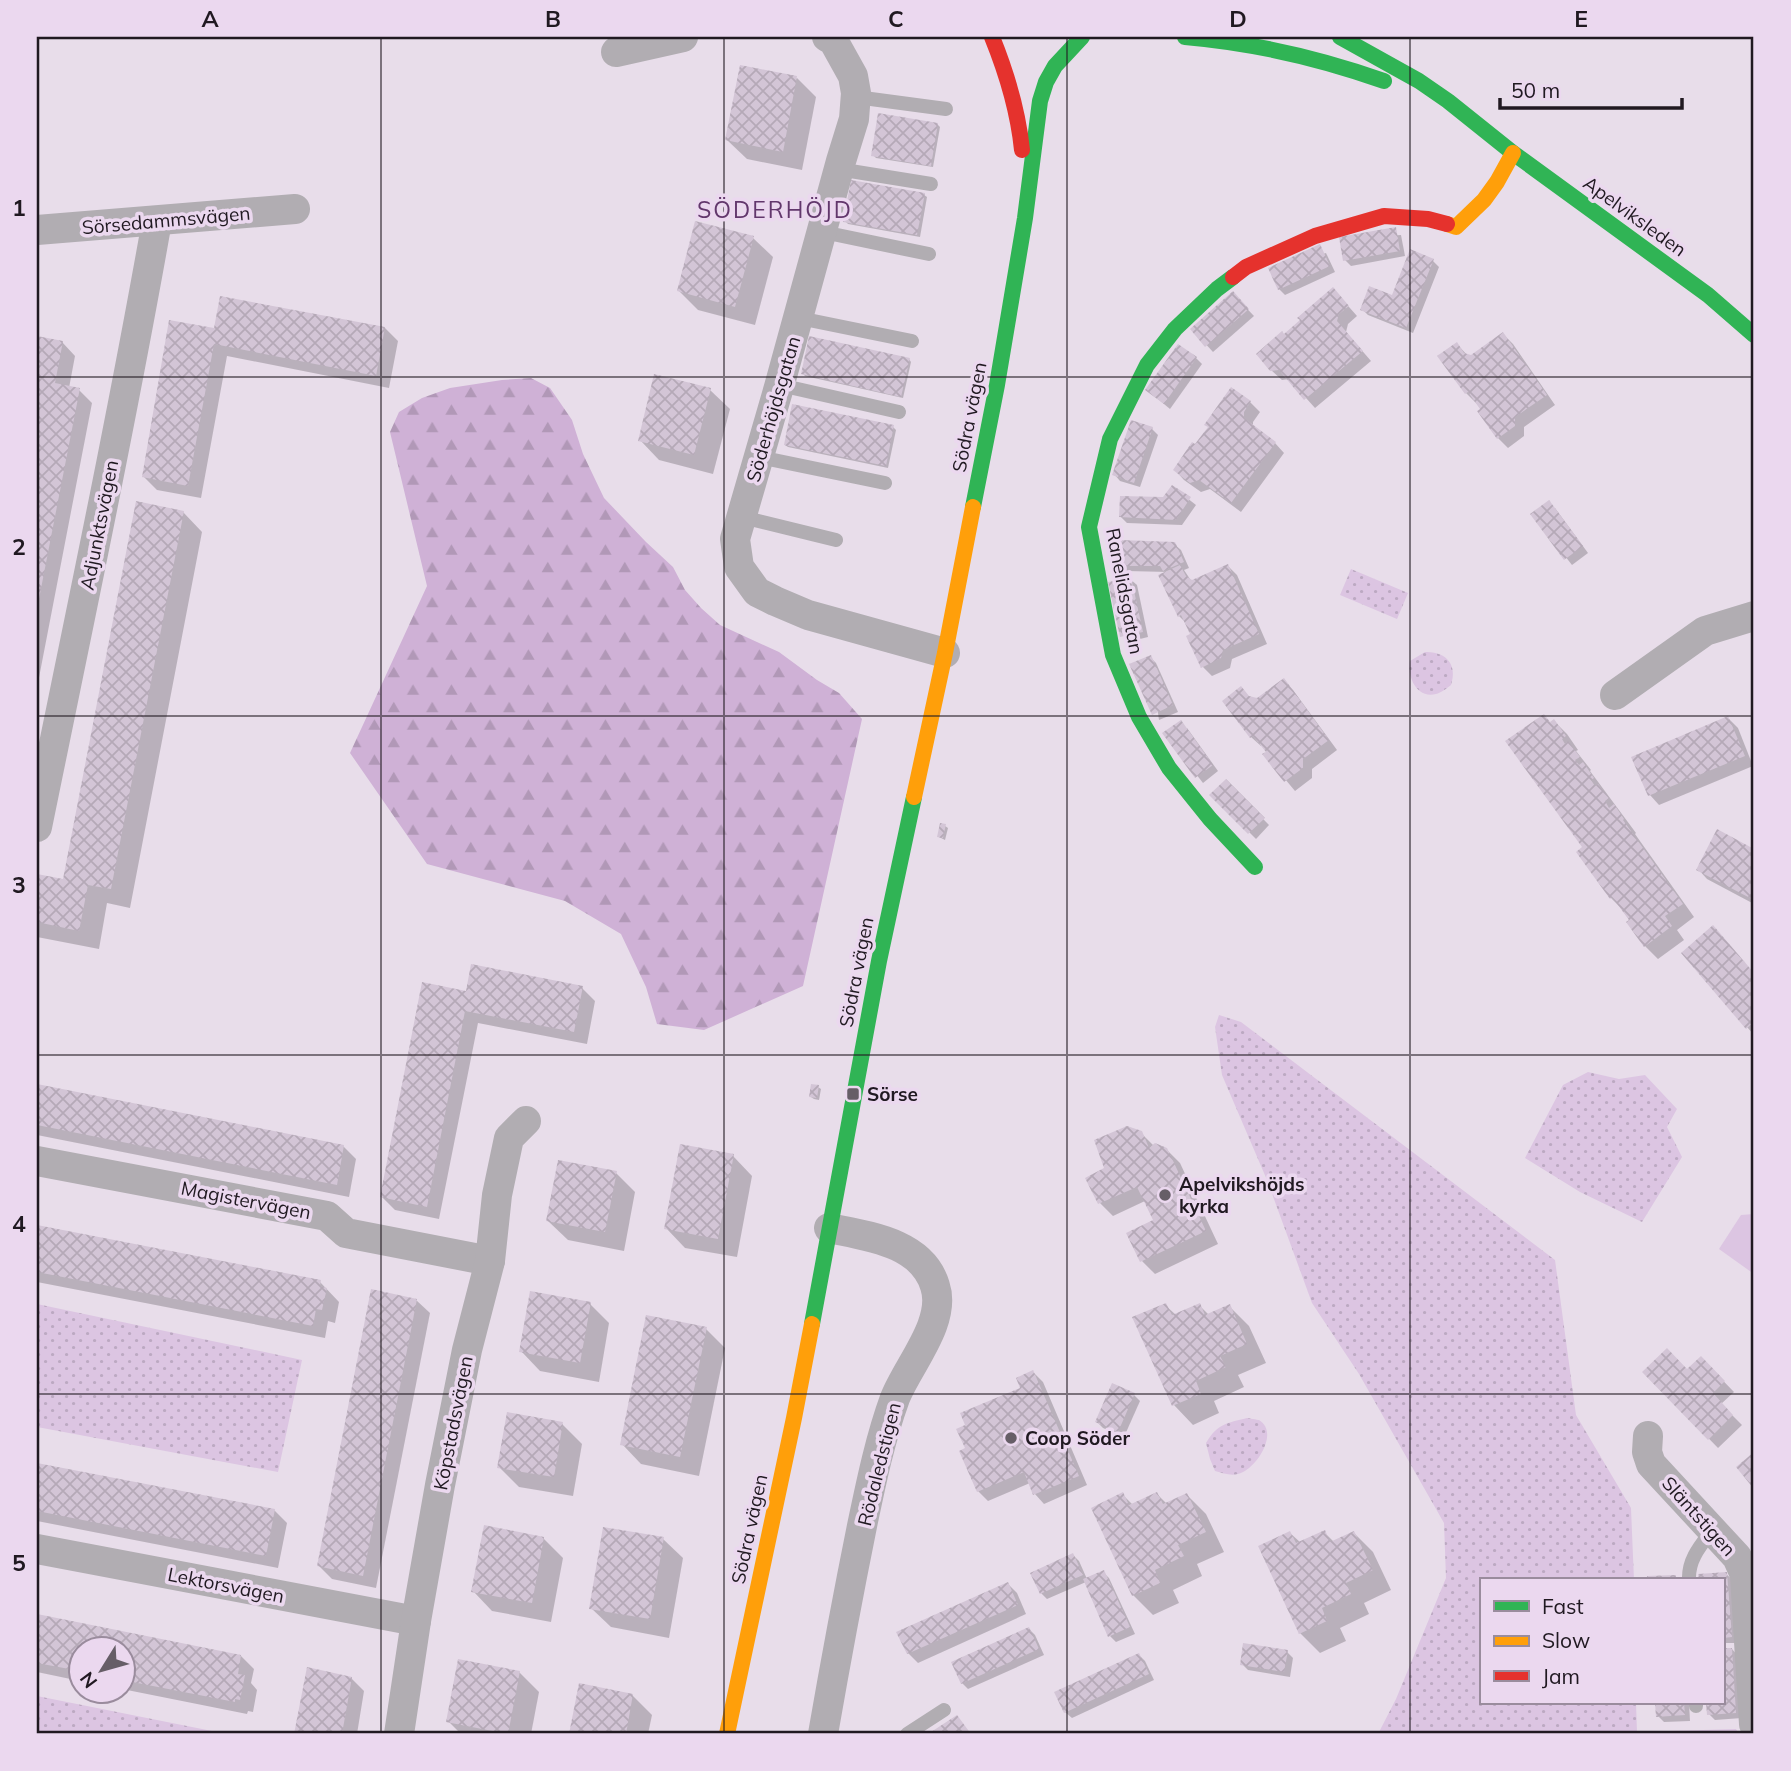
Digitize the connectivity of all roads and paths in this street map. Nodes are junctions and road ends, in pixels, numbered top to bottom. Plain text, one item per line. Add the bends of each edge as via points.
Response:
1 (683, 37) edge
2 (827, 37) edge
3 (992, 37) edge
4 (1082, 37) edge
5 (1185, 37) edge
6 (1340, 37) edge
7 (615, 52) dead end
8 (856, 97) junction
9 (946, 109) dead end
10 (1489, 134) junction
11 (1513, 153) junction
12 (838, 169) junction
13 (930, 184) dead end
14 (295, 209) dead end
15 (1025, 218) junction
16 (157, 221) junction
17 (37, 230) edge
18 (822, 232) junction
19 (929, 254) dead end
20 (799, 318) junction
21 (1754, 335) edge
22 (912, 341) dead end
23 (780, 385) junction
24 (899, 412) dead end
25 (759, 457) junction
26 (885, 483) dead end
27 (742, 517) junction
28 (836, 540) dead end
29 (1754, 616) edge
30 (945, 653) junction
31 (1615, 695) dead end
32 (37, 827) edge
33 (1255, 867) dead end
34 (526, 1121) dead end
35 (37, 1161) edge
36 (830, 1228) junction
37 (489, 1261) junction
38 (1648, 1436) dead end
39 (1713, 1529) junction
40 (37, 1549) edge
41 (1689, 1578) edge
42 (415, 1621) junction
43 (944, 1710) dead end
44 (1754, 1724) edge
45 (827, 1733) edge
46 (399, 1734) edge
47 (727, 1734) edge
48 (907, 1734) edge

1 - 7 street
2 - 8 street, Söderhöjdsgatan via 853,76
3 - 15 street, Södra vägen via 1005,67 1021,131
4 - 15 street, Södra vägen via 1055,66 1040,101
5 - 10 street, Apelviksleden via 1265,46 1349,68
6 - 10 street, Apelviksleden via 1419,80
8 - 9 lane
8 - 12 street, Söderhöjdsgatan via 854,120
10 - 11 street, Apelviksleden
11 - 21 street, Apelviksleden via 1709,295
11 - 33 street, Ranelidsgatan via 1484,200 1456,227 1428,219 1384,216 1315,236 1246,267 1175,329 1147,365 1110,439 1089,527 1113,655 1139,717 1170,768
12 - 13 lane
12 - 18 street, Söderhöjdsgatan
14 - 16 street, Sörsedammsvägen
15 - 30 street, Södra vägen
16 - 17 street, Sörsedammsvägen
16 - 32 street, Adjunktsvägen
18 - 19 lane
18 - 20 street, Söderhöjdsgatan
20 - 22 lane
20 - 23 street, Söderhöjdsgatan
23 - 24 lane
23 - 25 street, Söderhöjdsgatan
25 - 26 lane
25 - 27 street, Söderhöjdsgatan
27 - 28 lane
27 - 30 street, Söderhöjdsgatan via 735,539 739,567 757,592 808,615
29 - 31 street via 1704,631
30 - 36 street, Södra vägen via 879,961
34 - 37 street, Köpstadsvägen via 509,1138
35 - 37 street, Magistervägen via 327,1216 346,1233
36 - 45 street, Rödaledstigen via 874,1237 917,1257 935,1284 937,1305 882,1439 848,1595
36 - 47 street, Södra vägen
37 - 42 street, Köpstadsvägen
38 - 39 street, Släntstigen via 1651,1464
39 - 41 lane via 1695,1553
39 - 44 street, Släntstigen via 1737,1557 1745,1575
40 - 42 street, Lektorsvägen
42 - 46 street, Köpstadsvägen
43 - 48 lane

